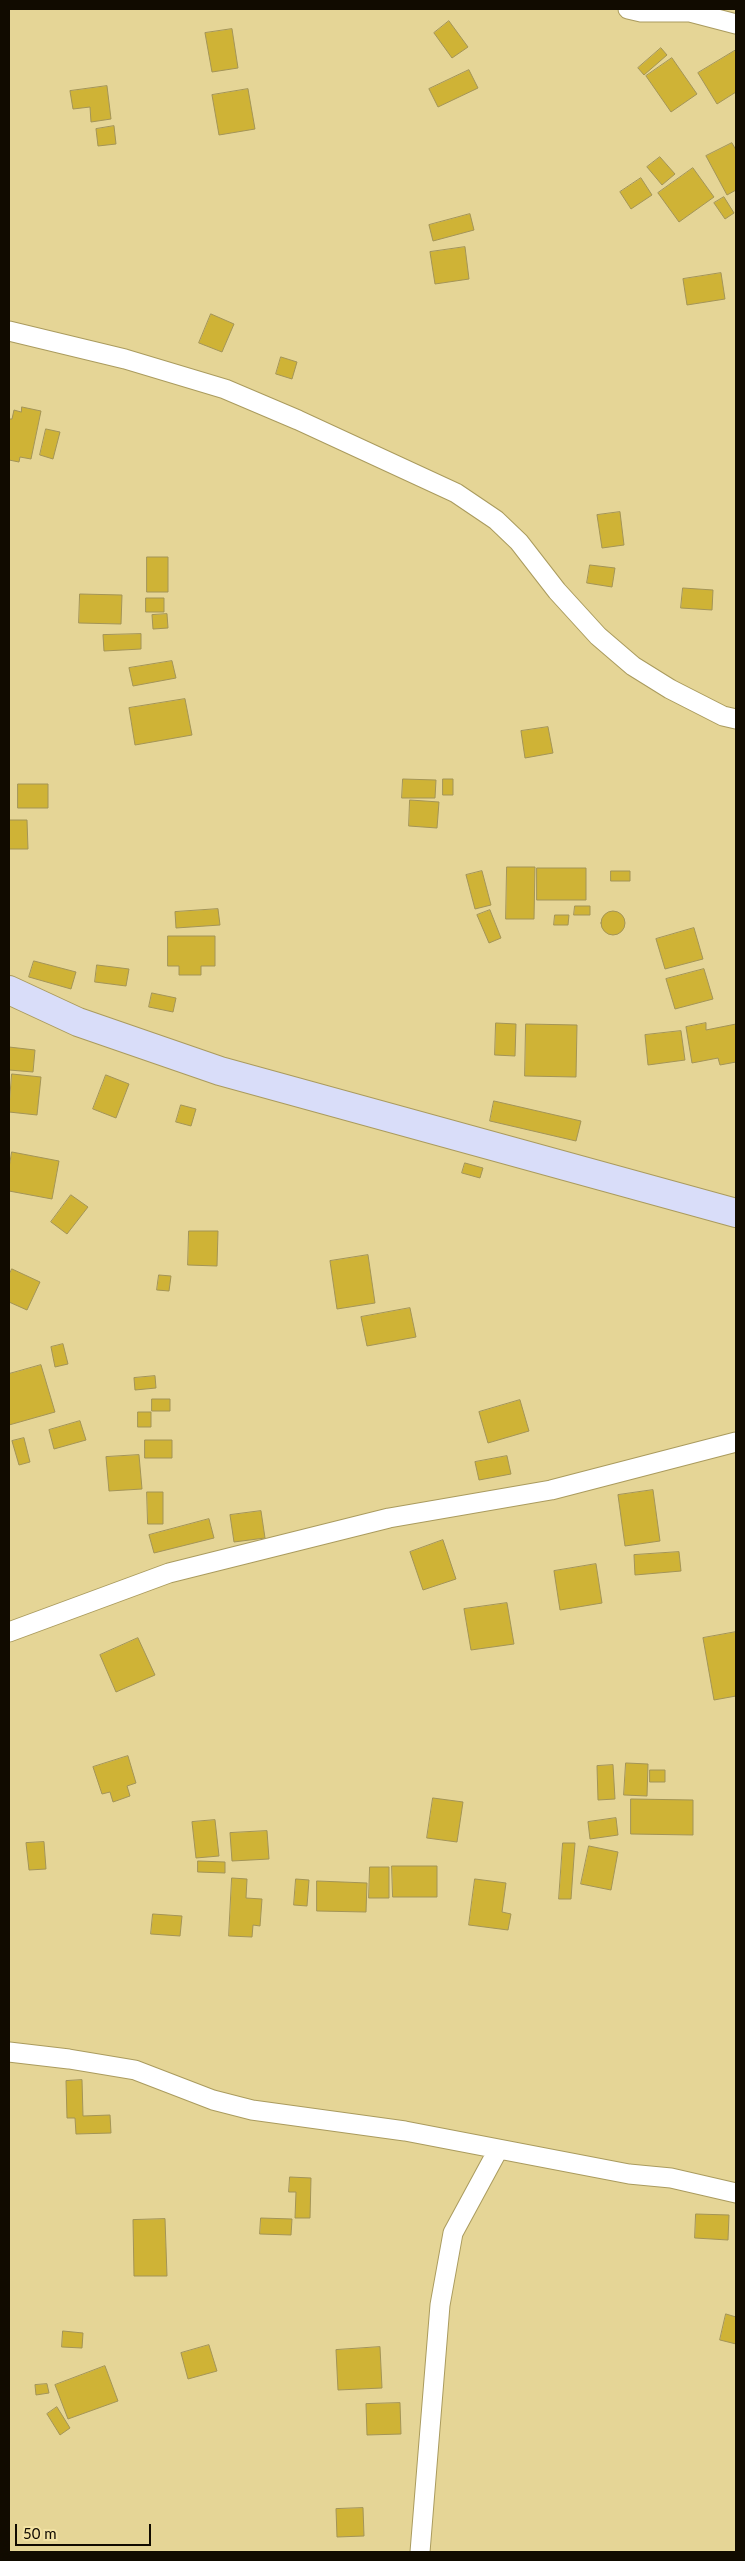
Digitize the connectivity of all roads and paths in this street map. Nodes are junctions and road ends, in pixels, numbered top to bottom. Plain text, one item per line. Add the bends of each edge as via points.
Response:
1 (628, 9) edge
2 (736, 24) edge
3 (9, 331) edge
4 (736, 719) edge
5 (9, 990) edge
6 (736, 1213) edge
7 (736, 1442) edge
8 (9, 1632) edge
9 (9, 2052) edge
10 (498, 2150) junction
11 (736, 2193) edge
12 (420, 2552) edge

1 - 2 street via 690,12
3 - 4 street via 125,359 225,390 456,493 496,520 519,542 568,604 633,666 670,689 723,716
5 - 6 main road via 78,1022 220,1071
7 - 8 street via 551,1490 389,1518 169,1573
9 - 10 street via 135,2070 213,2100 252,2110 405,2131
10 - 11 street via 629,2174 672,2178
10 - 12 street via 453,2233 440,2305

